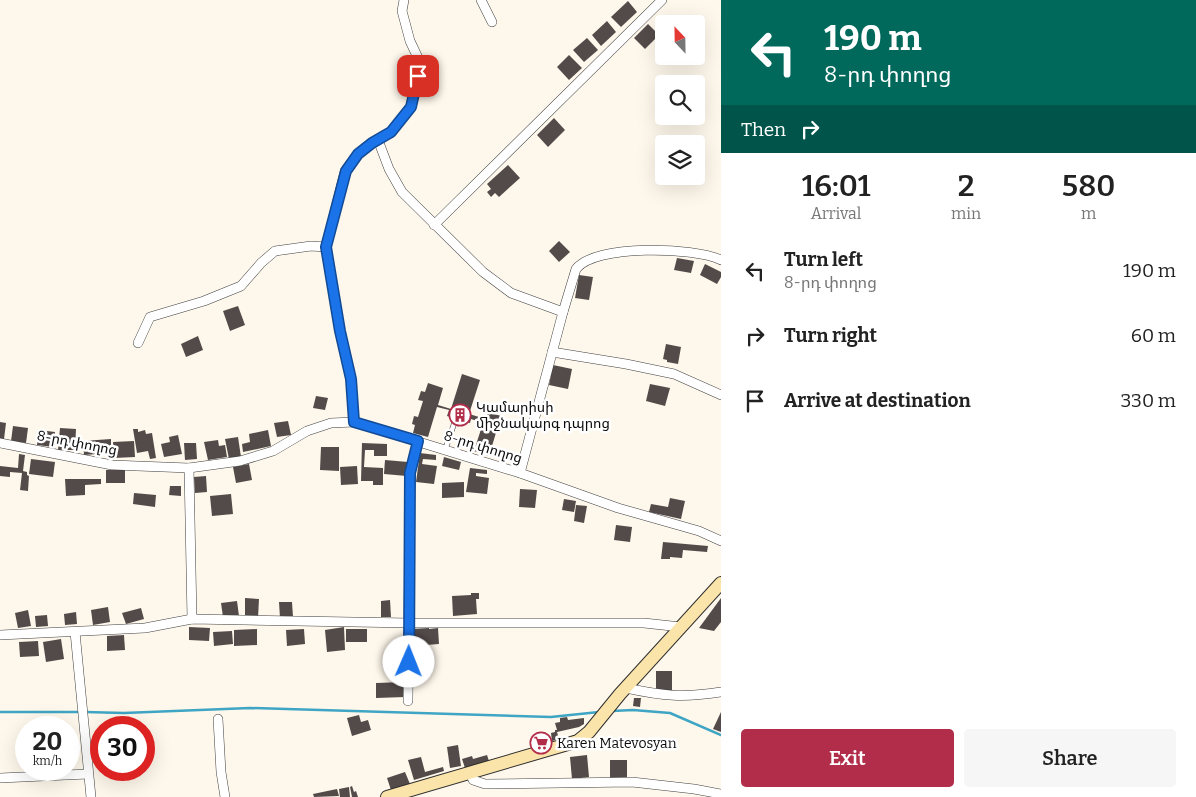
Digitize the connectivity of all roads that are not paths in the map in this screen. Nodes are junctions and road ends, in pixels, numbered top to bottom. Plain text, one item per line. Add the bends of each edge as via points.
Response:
1 (404, 0) edge
2 (481, 0) edge
3 (662, 0) edge
4 (492, 22) dead end
5 (378, 140) junction
6 (434, 225) junction
7 (326, 247) junction
8 (721, 260) edge
9 (563, 312) junction
10 (138, 343) dead end
11 (552, 352) junction
12 (721, 395) edge
13 (455, 421) dead end
14 (354, 422) junction
15 (418, 441) junction
16 (0, 443) edge
17 (445, 450) junction
18 (189, 468) junction
19 (520, 473) junction
20 (721, 540) edge
21 (721, 583) edge
22 (192, 619) junction
23 (410, 623) junction
24 (681, 628) junction
25 (74, 632) junction
26 (0, 635) edge
27 (623, 691) junction
28 (721, 692) edge
29 (408, 701) dead end
30 (218, 719) dead end
31 (470, 772) junction
32 (88, 774) junction
33 (0, 778) edge
34 (721, 794) edge
35 (392, 796) edge
36 (91, 797) edge
37 (225, 797) edge

1 - 5 street via 402,11 410,42 419,60 418,76 411,107 391,132
2 - 4 street
3 - 6 street
5 - 6 street via 402,192
5 - 7 street via 358,154 346,171
6 - 9 street via 482,272 511,293
7 - 10 street via 275,251 241,286 150,317
7 - 14 street via 351,379
8 - 9 street via 674,249 621,252 589,259 576,270
9 - 11 street
11 - 12 street via 674,374
11 - 19 street
13 - 17 lane
14 - 15 street, 8-րդ փողոց
14 - 18 street, 8-րդ փողոց via 331,423 307,431 272,451 240,461
15 - 17 street, 8-րդ փողոց
15 - 23 street via 410,473
16 - 18 street, 8-րդ փողոց via 112,465
17 - 19 street, 8-րդ փողոց
18 - 22 street
19 - 20 street, 8-րդ փողոց
21 - 24 main road
22 - 23 street
22 - 25 street via 145,628
23 - 24 street via 644,623
23 - 29 street
24 - 27 main road
25 - 26 street
25 - 32 street
27 - 28 street via 692,696
27 - 31 main road via 578,741
30 - 37 street
31 - 34 street via 473,780 485,784 632,782
31 - 35 main road
32 - 33 street
32 - 36 street

